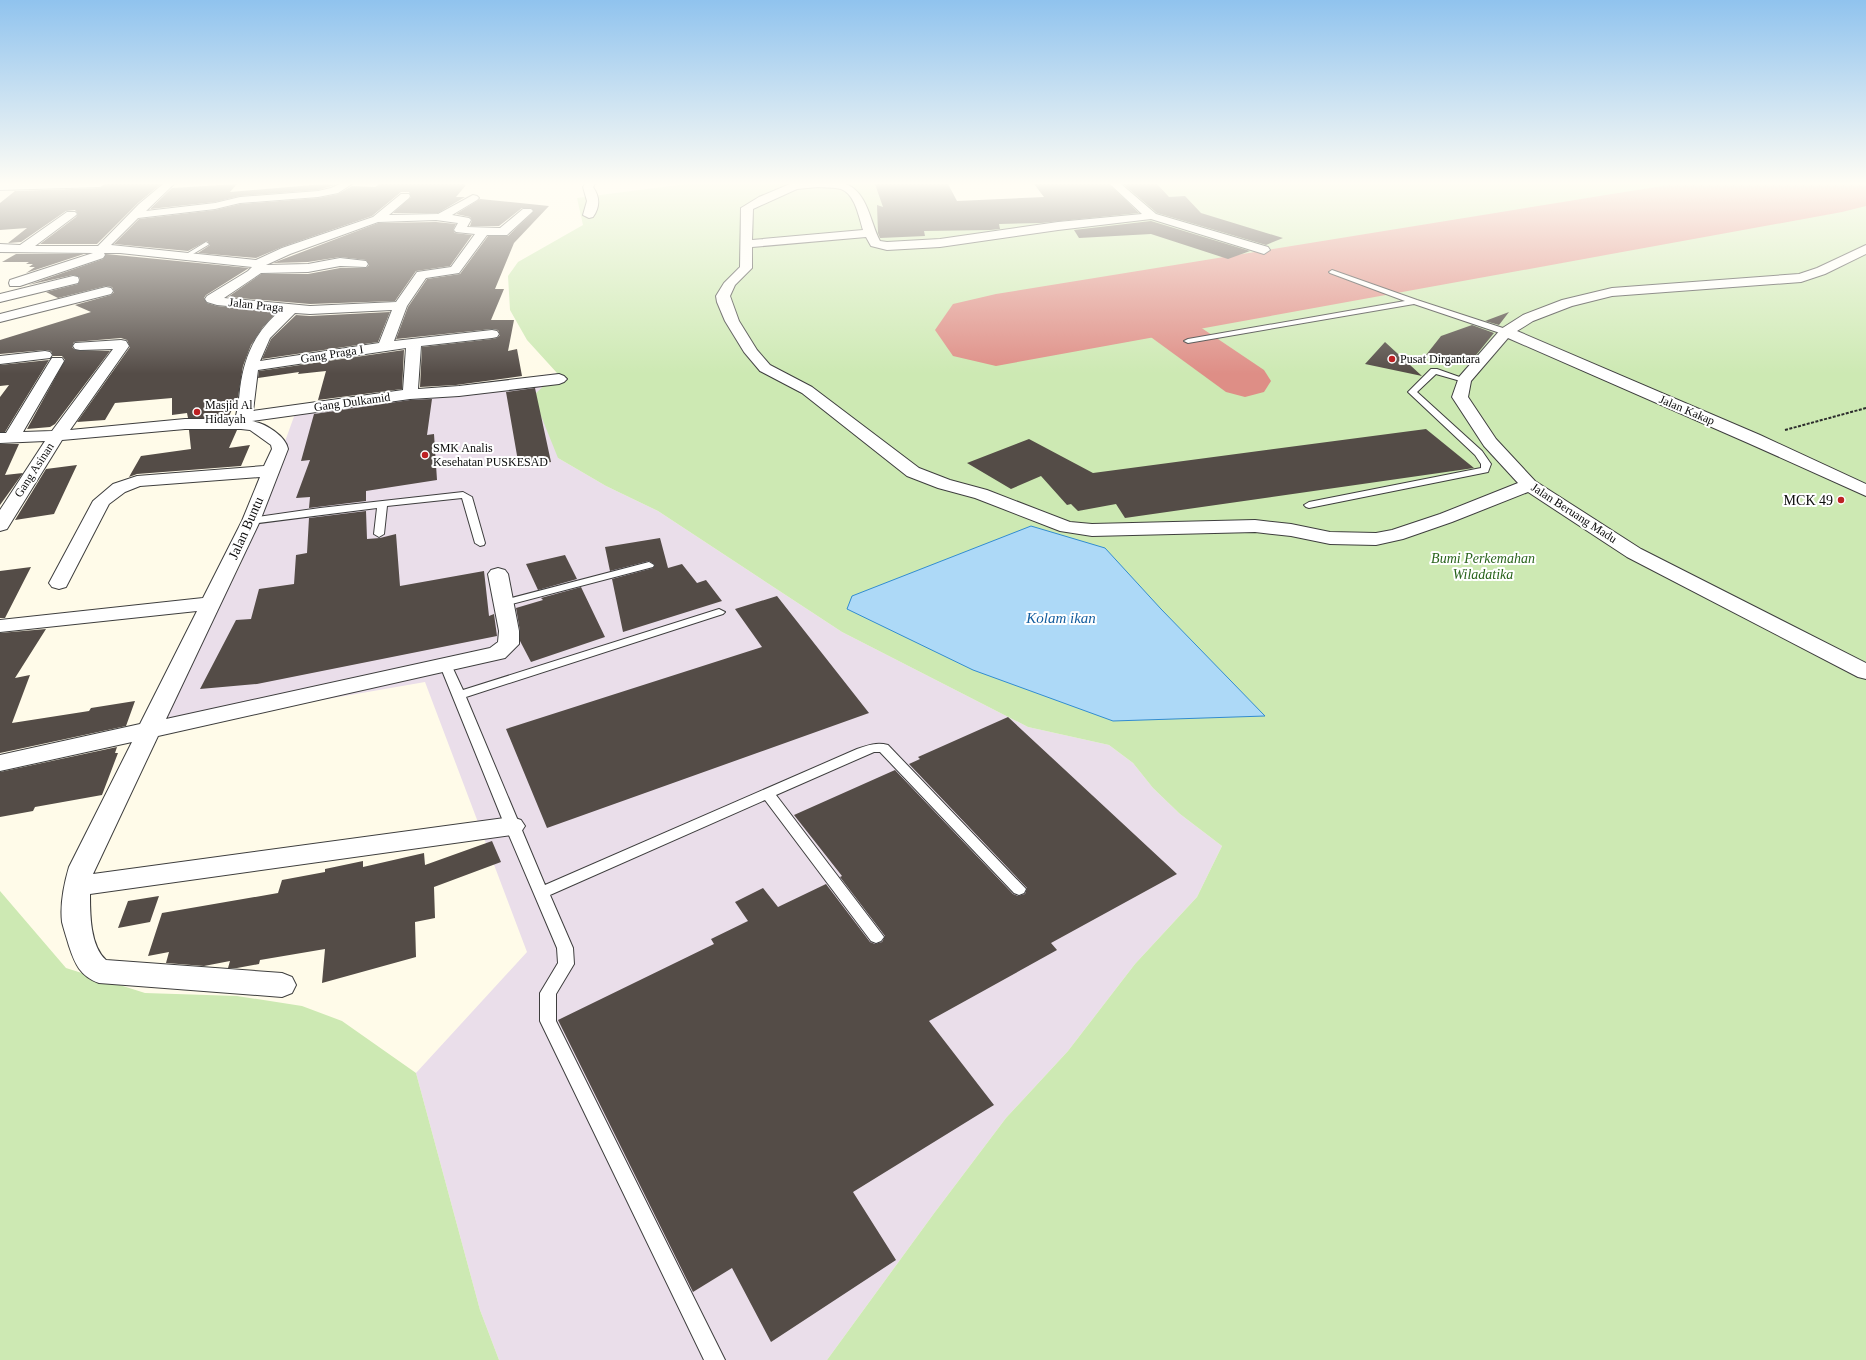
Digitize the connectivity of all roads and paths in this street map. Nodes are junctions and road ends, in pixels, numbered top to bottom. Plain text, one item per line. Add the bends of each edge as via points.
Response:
1 (200, 247) edge
2 (296, 247) edge
3 (471, 247) edge
4 (747, 247) edge
5 (1256, 247) edge
6 (0, 248) edge
7 (107, 248) junction
8 (23, 249) joint
9 (1866, 249) edge
10 (1264, 250) dead end
11 (186, 256) junction
12 (362, 264) dead end
13 (258, 266) junction
14 (1332, 272) dead end
15 (73, 280) dead end
16 (18, 288) junction
17 (106, 291) dead end
18 (0, 298) edge
19 (1414, 302) junction
20 (400, 306) junction
21 (39, 308) junction
22 (291, 309) junction
23 (0, 318) edge
24 (1506, 332) junction
25 (492, 334) dead end
26 (1188, 341) dead end
27 (414, 344) junction
28 (80, 346) dead end
29 (385, 346) junction
30 (0, 360) edge
31 (251, 367) junction
32 (559, 379) dead end
33 (1464, 380) junction
34 (410, 394) junction
35 (1866, 408) edge
36 (242, 421) junction
37 (57, 436) junction
38 (6, 438) edge
39 (1754, 439) junction
40 (271, 471) junction
41 (1529, 485) junction
42 (1866, 490) edge
43 (382, 504) junction
44 (1309, 505) dead end
45 (251, 521) junction
46 (0, 525) edge
47 (379, 534) dead end
48 (480, 543) dead end
49 (649, 565) dead end
50 (498, 574) dead end
51 (59, 583) dead end
52 (212, 603) junction
53 (504, 603) junction
54 (719, 612) dead end
55 (0, 626) edge
56 (445, 663) junction
57 (1866, 672) edge
58 (459, 695) junction
59 (149, 730) junction
60 (0, 763) edge
61 (768, 794) junction
62 (512, 826) junction
63 (77, 886) junction
64 (1019, 889) dead end
65 (541, 893) junction
66 (876, 937) dead end
67 (282, 985) dead end
68 (715, 1360) edge

1 - 11 lane
2 - 13 street
3 - 20 street via 454,270 422,275
4 - 41 street via 746,268 730,283 723,296 732,321 751,352 765,368 807,390 913,472 981,494 1067,527 1105,530 1255,526 1330,538 1376,539 1446,518
5 - 10 street
6 - 8 street
7 - 8 street
7 - 11 street
7 - 16 street via 95,257
9 - 24 street via 1801,278 1612,292 1567,303 1528,318
11 - 13 street
12 - 13 street via 340,262 308,268
13 - 22 street, Jalan Praga via 253,274 212,299
14 - 19 lane
15 - 16 street
16 - 18 street
16 - 21 street
17 - 21 street
19 - 24 lane
19 - 26 lane
20 - 22 street
20 - 29 street
21 - 23 street
22 - 31 street, Jalan Praga via 261,341
24 - 33 street
24 - 39 street, Jalan Kakap
25 - 27 street, Gang Praga I
27 - 29 street, Gang Praga I
27 - 34 street, Gang Dulkamid
28 - 37 street, Gang Asinan via 122,346
29 - 31 street, Gang Praga I
30 - 38 street via 51,358
31 - 36 street, Jalan Praga
32 - 34 street
33 - 41 street, Jalan Beruang Madu via 1460,398 1490,442
33 - 44 lane via 1434,371 1412,392 1479,453 1486,464 1485,470
34 - 36 street, Gang Dulkamid
35 - 39 path
36 - 37 street, Jalan Buntu
36 - 40 street, Jalan Buntu via 255,426 279,443 280,449
37 - 38 street, Jalan Buntu
37 - 46 street, Gang Asinan
39 - 42 street, Jalan Kakap
40 - 45 street, Jalan Buntu
40 - 51 street via 137,481 126,485 102,501
41 - 57 street, Jalan Beruang Madu via 1634,553
43 - 45 lane
43 - 47 lane
43 - 48 lane via 462,495 467,497
45 - 52 street, Jalan Buntu
49 - 53 lane
50 - 53 street
52 - 55 street
52 - 59 street, Jalan Buntu
53 - 56 street via 509,631 508,644 497,653
54 - 58 lane
56 - 58 lane
56 - 59 street
58 - 62 lane
59 - 60 street
59 - 63 street, Jalan Buntu via 82,867
61 - 64 lane via 862,752 883,748
61 - 65 lane
61 - 66 lane
62 - 63 street
62 - 65 lane
63 - 67 street, Jalan Buntu via 76,922 88,961 99,970
65 - 68 lane via 565,948 566,964 548,993 548,1021

